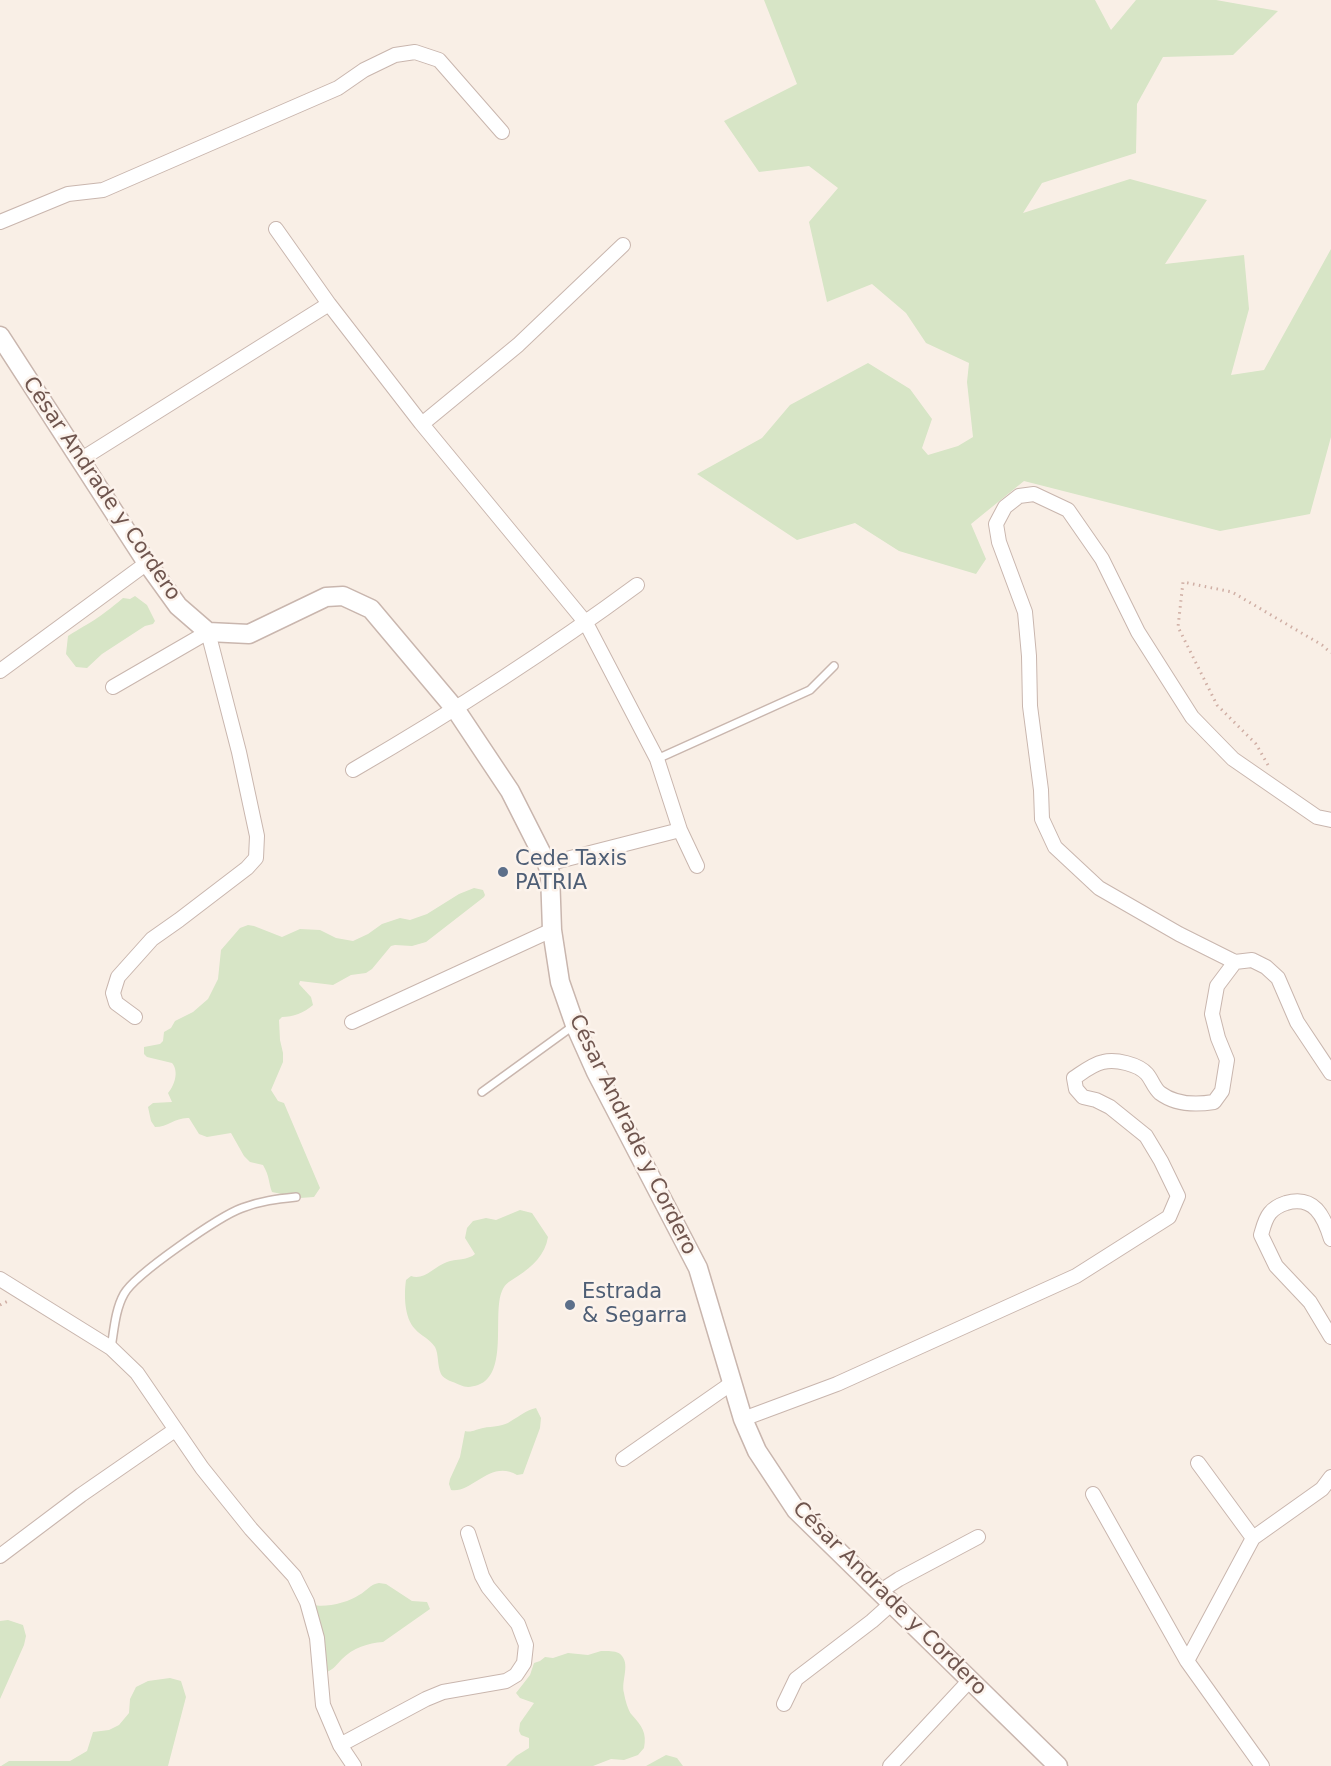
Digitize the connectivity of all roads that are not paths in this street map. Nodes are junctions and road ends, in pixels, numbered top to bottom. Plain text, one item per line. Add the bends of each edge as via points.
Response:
1 (502, 132) dead end
2 (0, 222) edge
3 (276, 229) dead end
4 (623, 245) dead end
5 (330, 304) junction
6 (2, 342) edge
7 (422, 424) junction
8 (80, 460) junction
9 (147, 563) junction
10 (637, 585) dead end
11 (586, 623) junction
12 (208, 632) junction
13 (834, 666) dead end
14 (0, 670) edge
15 (113, 687) dead end
16 (456, 710) junction
17 (657, 759) junction
18 (353, 770) dead end
19 (1331, 820) edge
20 (680, 830) junction
21 (547, 864) junction
22 (697, 866) dead end
23 (552, 930) junction
24 (1235, 962) junction
25 (135, 1017) dead end
26 (352, 1022) dead end
27 (575, 1025) junction
28 (1331, 1073) edge
29 (482, 1092) dead end
30 (296, 1197) dead end
31 (1331, 1239) edge
32 (0, 1279) edge
33 (1331, 1337) edge
34 (111, 1348) junction
35 (732, 1383) junction
36 (743, 1419) junction
37 (175, 1430) junction
38 (623, 1458) dead end
39 (1198, 1463) dead end
40 (1331, 1477) edge
41 (1093, 1494) dead end
42 (468, 1533) dead end
43 (978, 1537) dead end
44 (1253, 1538) junction
45 (0, 1556) edge
46 (885, 1598) junction
47 (1187, 1661) junction
48 (970, 1680) junction
49 (784, 1704) dead end
50 (340, 1745) junction
51 (354, 1766) edge
52 (890, 1766) edge
53 (1058, 1766) edge
54 (1262, 1766) edge

1 - 2 street via 439,60 415,52 395,55 338,88 103,190 68,194
3 - 5 street
4 - 7 street via 518,345
5 - 7 street
5 - 8 street
6 - 8 street, César Andrade y Cordero
7 - 11 street
8 - 9 street, César Andrade y Cordero
9 - 12 street, César Andrade y Cordero via 178,606
9 - 14 street
10 - 11 street
11 - 16 street
11 - 17 street
12 - 15 street
12 - 16 street, César Andrade y Cordero via 249,634 326,597 343,596 371,609
12 - 25 street via 246,783 257,836 256,858 152,939 118,977 113,993 116,1003
13 - 17 lane via 810,690
16 - 18 street
16 - 21 street, César Andrade y Cordero via 510,790
17 - 20 street
19 - 24 street via 1317,817 1233,759 1192,717 1138,632 1102,559 1068,510 1034,494 1019,496 1005,507 996,524 1024,612 1042,819 1055,847 1099,888
20 - 21 street
20 - 22 street
21 - 23 street, César Andrade y Cordero
23 - 26 street
23 - 27 street, César Andrade y Cordero via 560,981
24 - 28 street via 1251,960 1278,978 1297,1022
24 - 36 street via 1217,986 1212,1014 1227,1060 1222,1092 1214,1102 1178,1102 1161,1093 1146,1073 1116,1062 1102,1062 1074,1078 1083,1097 1110,1107 1146,1136 1178,1196 1169,1216 1076,1276 1040,1294 837,1384
27 - 29 lane
27 - 35 street, César Andrade y Cordero via 698,1268
30 - 34 lane via 265,1200 239,1209 179,1246 138,1279 124,1293
31 - 33 street via 1327,1223 1316,1208 1294,1201 1269,1214 1261,1235 1276,1266 1310,1302
32 - 34 street
34 - 37 street via 137,1373
35 - 36 street, César Andrade y Cordero
35 - 38 street
36 - 46 street, César Andrade y Cordero via 758,1451 796,1510
37 - 45 street
37 - 50 street via 251,1529 294,1576 310,1611 324,1705
39 - 44 street
40 - 44 street via 1322,1489
41 - 47 street
42 - 50 street via 482,1576 518,1624 526,1645 524,1663 506,1681 443,1692
43 - 46 street via 899,1579
44 - 47 street
46 - 48 street, César Andrade y Cordero
46 - 49 street via 872,1621 796,1679
47 - 54 street
48 - 52 street
48 - 53 street, César Andrade y Cordero
50 - 51 street

